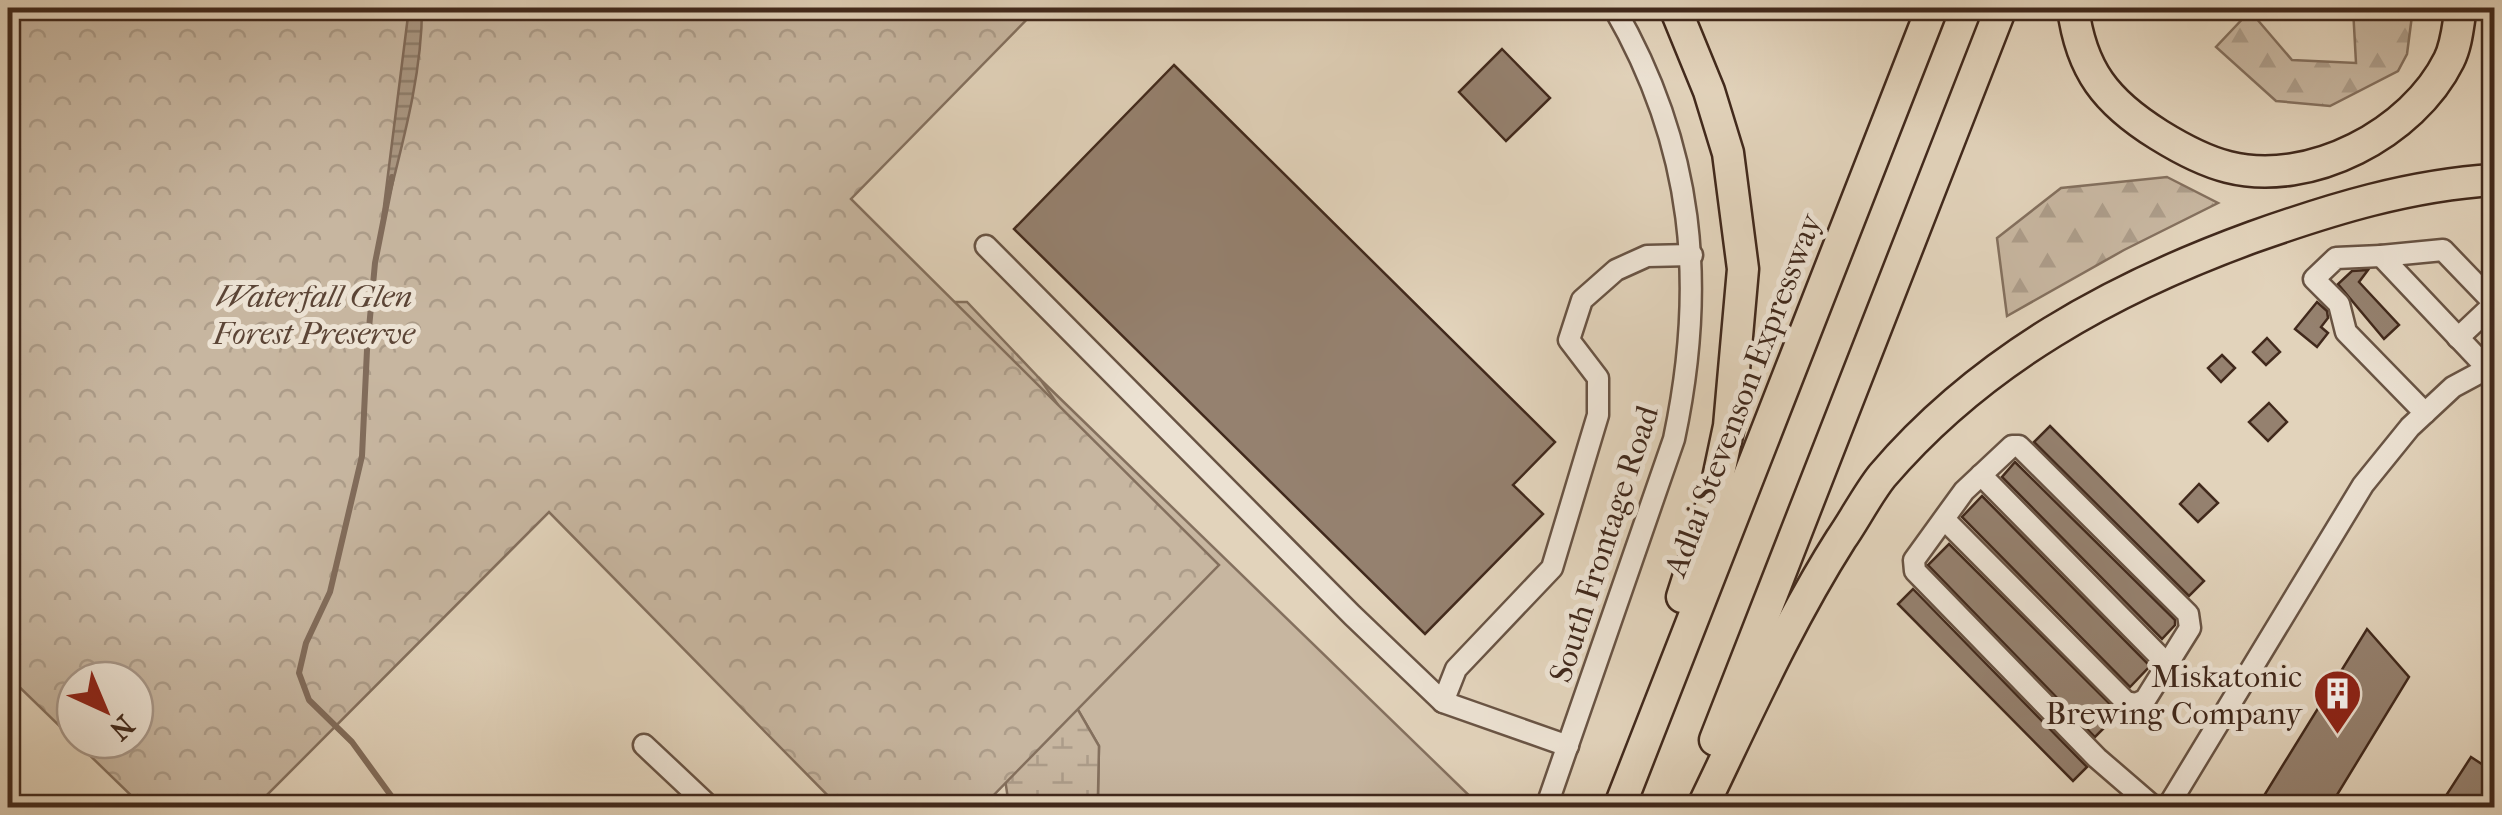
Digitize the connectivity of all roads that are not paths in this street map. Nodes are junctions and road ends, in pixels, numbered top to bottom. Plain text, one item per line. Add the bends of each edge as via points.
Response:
1 (1614, 8) edge
2 (1675, 8) edge
3 (1932, 8) edge
4 (2001, 8) edge
5 (2073, 8) edge
6 (2461, 8) edge
7 (2494, 180) edge
8 (986, 246) dead end
9 (1692, 255) junction
10 (2381, 256) junction
11 (2494, 304) edge
12 (2458, 338) junction
13 (2491, 367) edge
14 (2425, 413) junction
15 (1981, 475) junction
16 (1944, 519) junction
17 (2167, 664) junction
18 (1443, 702) junction
19 (644, 745) dead end
20 (1568, 746) junction
21 (2168, 806) edge
22 (711, 808) edge
23 (1546, 808) edge
24 (1616, 808) edge
25 (1688, 808) edge
26 (1702, 808) edge

1 - 9 street, South Frontage Road via 1675,146
2 - 24 highway via 1728,153 1743,269 1729,426 1714,497
3 - 24 highway, Adlai Stevenson Expressway
4 - 25 highway
5 - 6 highway via 2077,43 2114,104 2203,158 2260,171 2316,164 2384,132 2426,94 2450,58
7 - 26 highway via 2384,196 2214,250 2098,302 1991,374 1881,478 1769,668
8 - 18 street
9 - 18 street via 1647,256 1616,270 1582,300 1569,340 1598,378 1598,415 1552,568 1456,670
9 - 20 street, South Frontage Road via 1687,380 1674,439
10 - 11 street via 2443,250
10 - 12 street
10 - 14 street via 2336,258 2314,279 2339,304 2346,332
11 - 12 street
12 - 13 street
13 - 14 street via 2452,387
14 - 21 street via 2363,485
15 - 16 street
15 - 17 street
15 - 17 street via 2019,446 2188,614 2190,628
16 - 17 street via 2126,702 2145,700
16 - 21 street via 1914,560 1914,571 2097,758
18 - 20 street
19 - 22 street
20 - 23 street, South Frontage Road

